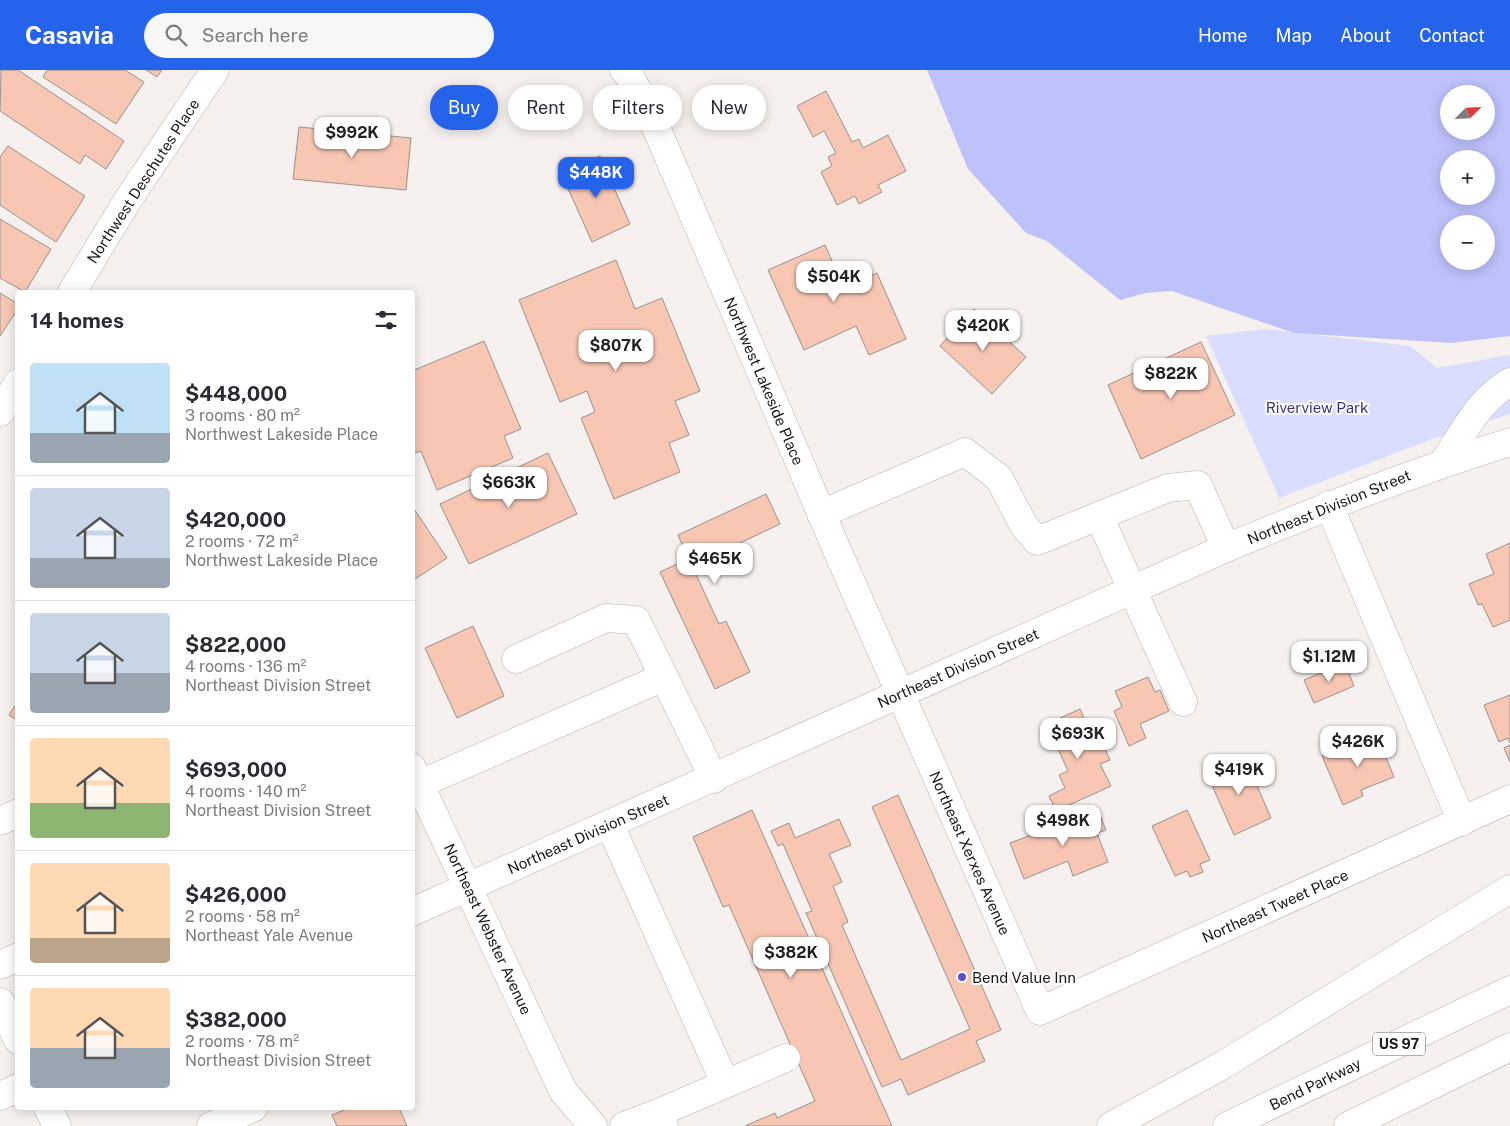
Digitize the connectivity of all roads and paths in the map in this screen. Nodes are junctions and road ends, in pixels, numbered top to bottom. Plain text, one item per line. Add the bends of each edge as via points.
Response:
1 (215, 70) edge
2 (624, 70) edge
3 (73, 290) edge
4 (1510, 382) edge
5 (15, 388) edge
6 (0, 412) edge
7 (1510, 442) edge
8 (1443, 463) junction
9 (1329, 505) junction
10 (821, 514) junction
11 (1099, 516) junction
12 (1226, 548) junction
13 (1132, 591) junction
14 (516, 659) dead end
15 (664, 677) junction
16 (900, 694) junction
17 (1183, 702) dead end
18 (416, 776) edge
19 (714, 779) junction
20 (1510, 799) edge
21 (15, 814) edge
22 (0, 821) edge
23 (1462, 822) junction
24 (610, 824) junction
25 (470, 887) junction
26 (1510, 890) edge
27 (415, 911) edge
28 (15, 958) edge
29 (0, 965) edge
30 (1510, 990) edge
31 (0, 1002) edge
32 (1040, 1011) joint
33 (15, 1034) edge
34 (1510, 1047) edge
35 (786, 1058) dead end
36 (725, 1084) junction
37 (15, 1089) edge
38 (0, 1096) edge
39 (49, 1110) edge
40 (248, 1110) edge
41 (661, 1119) edge
42 (57, 1126) edge
43 (211, 1126) edge
44 (593, 1126) edge
45 (624, 1126) edge
46 (1111, 1126) edge
47 (1227, 1126) edge
48 (1348, 1126) edge

1 - 3 main road, Northwest Deschutes Place via 129,198
2 - 10 main road, Northwest Lakeside Place via 658,132
4 - 8 main road via 1496,389
5 - 6 main road
7 - 8 main road, Northeast Division Street
8 - 9 main road, Northeast Division Street
9 - 12 main road, Northeast Division Street
9 - 23 main road
10 - 11 main road via 965,452 999,478 1023,524 1038,541
10 - 16 main road, Northwest Lakeside Place
11 - 12 main road via 1168,488 1198,486
11 - 13 main road
12 - 13 main road, Northeast Division Street
13 - 16 main road, Northeast Division Street
13 - 17 main road
14 - 15 main road via 606,618 636,620
15 - 18 main road
15 - 19 main road
16 - 19 main road, Northeast Division Street
16 - 32 main road, Northeast Xerxes Avenue
18 - 25 main road, Northeast Webster Avenue
19 - 24 main road, Northeast Division Street
20 - 23 main road, Northeast Tweet Place
21 - 22 main road
23 - 32 main road, Northeast Tweet Place
24 - 25 main road, Northeast Division Street
24 - 36 main road
25 - 27 main road, Northeast Division Street
25 - 44 main road, Northeast Webster Avenue via 563,1091
26 - 46 main road via 1223,1065
28 - 29 main road
30 - 47 main road, Bend Parkway / US 97
31 - 33 main road
34 - 48 main road
35 - 36 main road
36 - 41 main road
37 - 38 main road
39 - 42 main road
40 - 43 main road
41 - 45 main road

